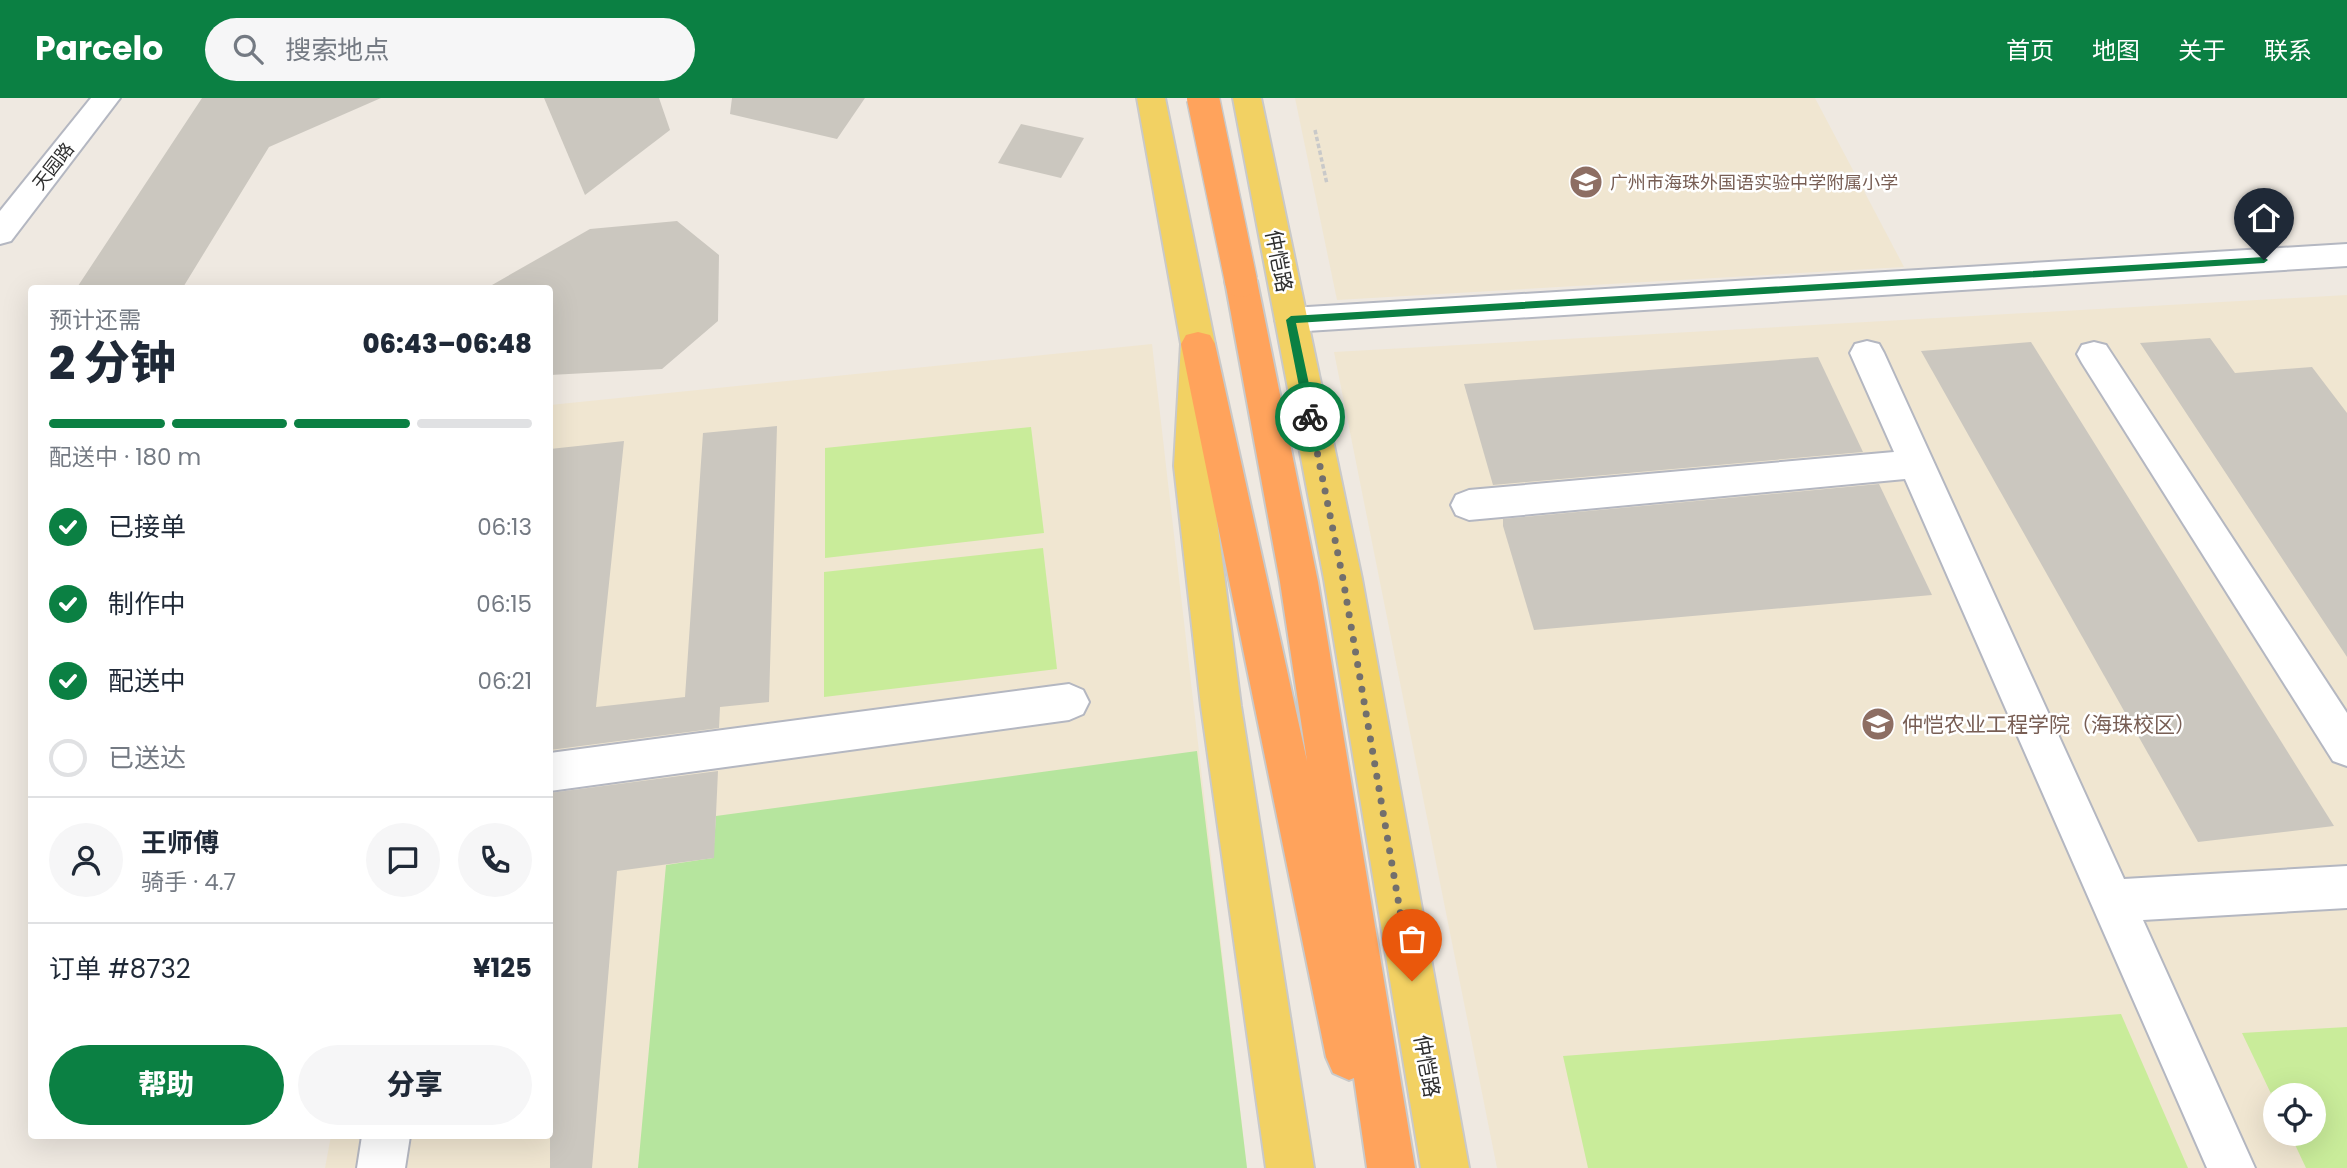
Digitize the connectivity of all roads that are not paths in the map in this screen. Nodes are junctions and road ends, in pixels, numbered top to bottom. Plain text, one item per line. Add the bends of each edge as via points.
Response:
1 (106, 98) edge
2 (1151, 98) edge
3 (1203, 98) edge
4 (1247, 98) edge
5 (0, 233) edge
6 (2347, 255) edge
7 (1291, 320) junction
8 (1198, 344) junction
9 (1867, 353) dead end
10 (2094, 354) dead end
11 (1917, 464) junction
12 (1469, 505) dead end
13 (1069, 702) dead end
14 (2347, 748) edge
15 (553, 772) edge
16 (2347, 887) edge
17 (2112, 901) junction
18 (386, 1139) edge
19 (381, 1168) edge
20 (1290, 1168) edge
21 (1372, 1168) edge
22 (1391, 1168) edge
23 (1445, 1168) edge
24 (2231, 1168) edge

1 - 5 street, 天园路
2 - 8 main road
3 - 22 highway, bridge via 1299,582
4 - 7 main road, 仲恺路
6 - 7 street
7 - 23 main road, 仲恺路 via 1343,579
8 - 20 main road via 1192,466 1220,706
8 - 21 highway
9 - 11 street
10 - 14 street
11 - 12 street
11 - 17 street
13 - 15 street
16 - 17 street
17 - 24 street
18 - 19 street

